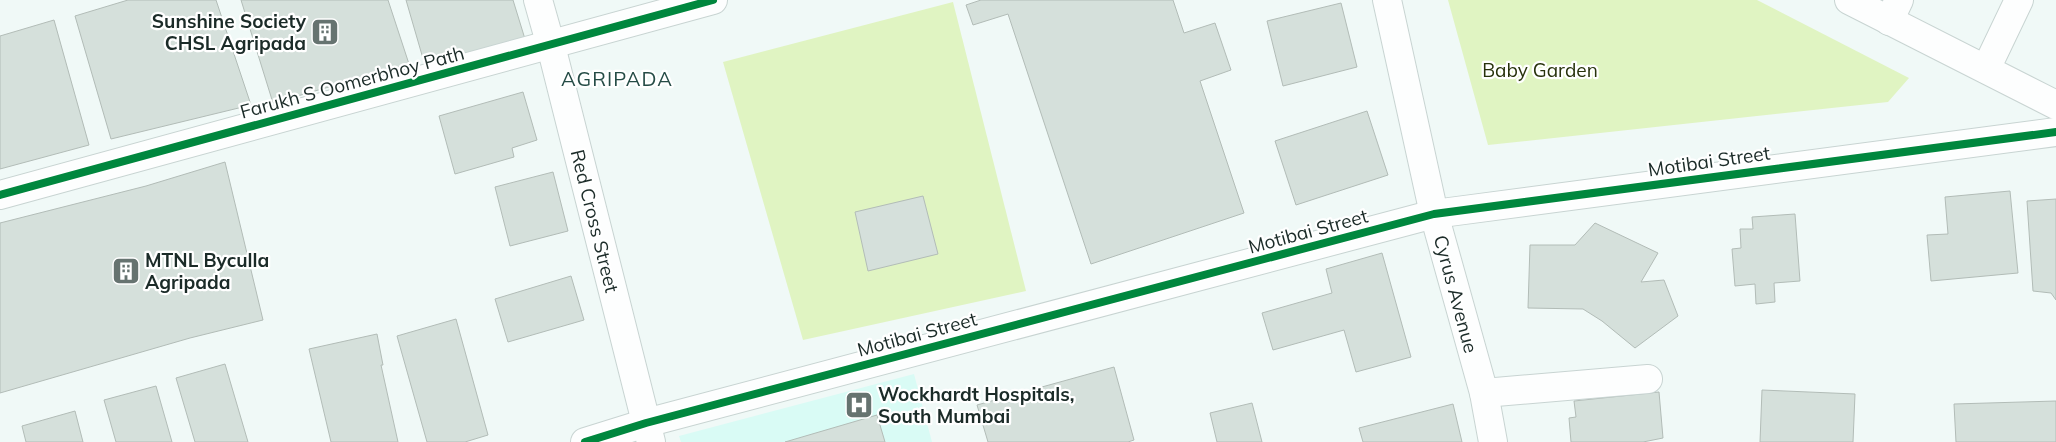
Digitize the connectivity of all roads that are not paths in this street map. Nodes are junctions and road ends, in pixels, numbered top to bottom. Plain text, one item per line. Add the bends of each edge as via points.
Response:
1 (538, 0) edge
2 (713, 0) edge
3 (1387, 0) edge
4 (1849, 0) edge
5 (2019, 0) edge
6 (1894, 10) edge
7 (551, 46) junction
8 (1986, 69) junction
9 (2056, 105) edge
10 (2056, 132) edge
11 (0, 195) edge
12 (1434, 214) junction
13 (1648, 380) dead end
14 (1484, 393) junction
15 (649, 432) edge
16 (586, 442) edge
17 (1493, 442) edge

1 - 7 street, Red Cross Street
2 - 7 street, Farukh S Oomerbhoy Path
3 - 12 street, Cyrus Avenue
4 - 6 street
5 - 8 street
6 - 8 street
7 - 11 street, Farukh S Oomerbhoy Path
7 - 15 street, Red Cross Street
8 - 9 street
10 - 12 street, Motibai Street
12 - 14 street, Cyrus Avenue
12 - 15 street, Motibai Street
13 - 14 street
14 - 17 street, Cyrus Avenue
15 - 16 street, Motibai Street

